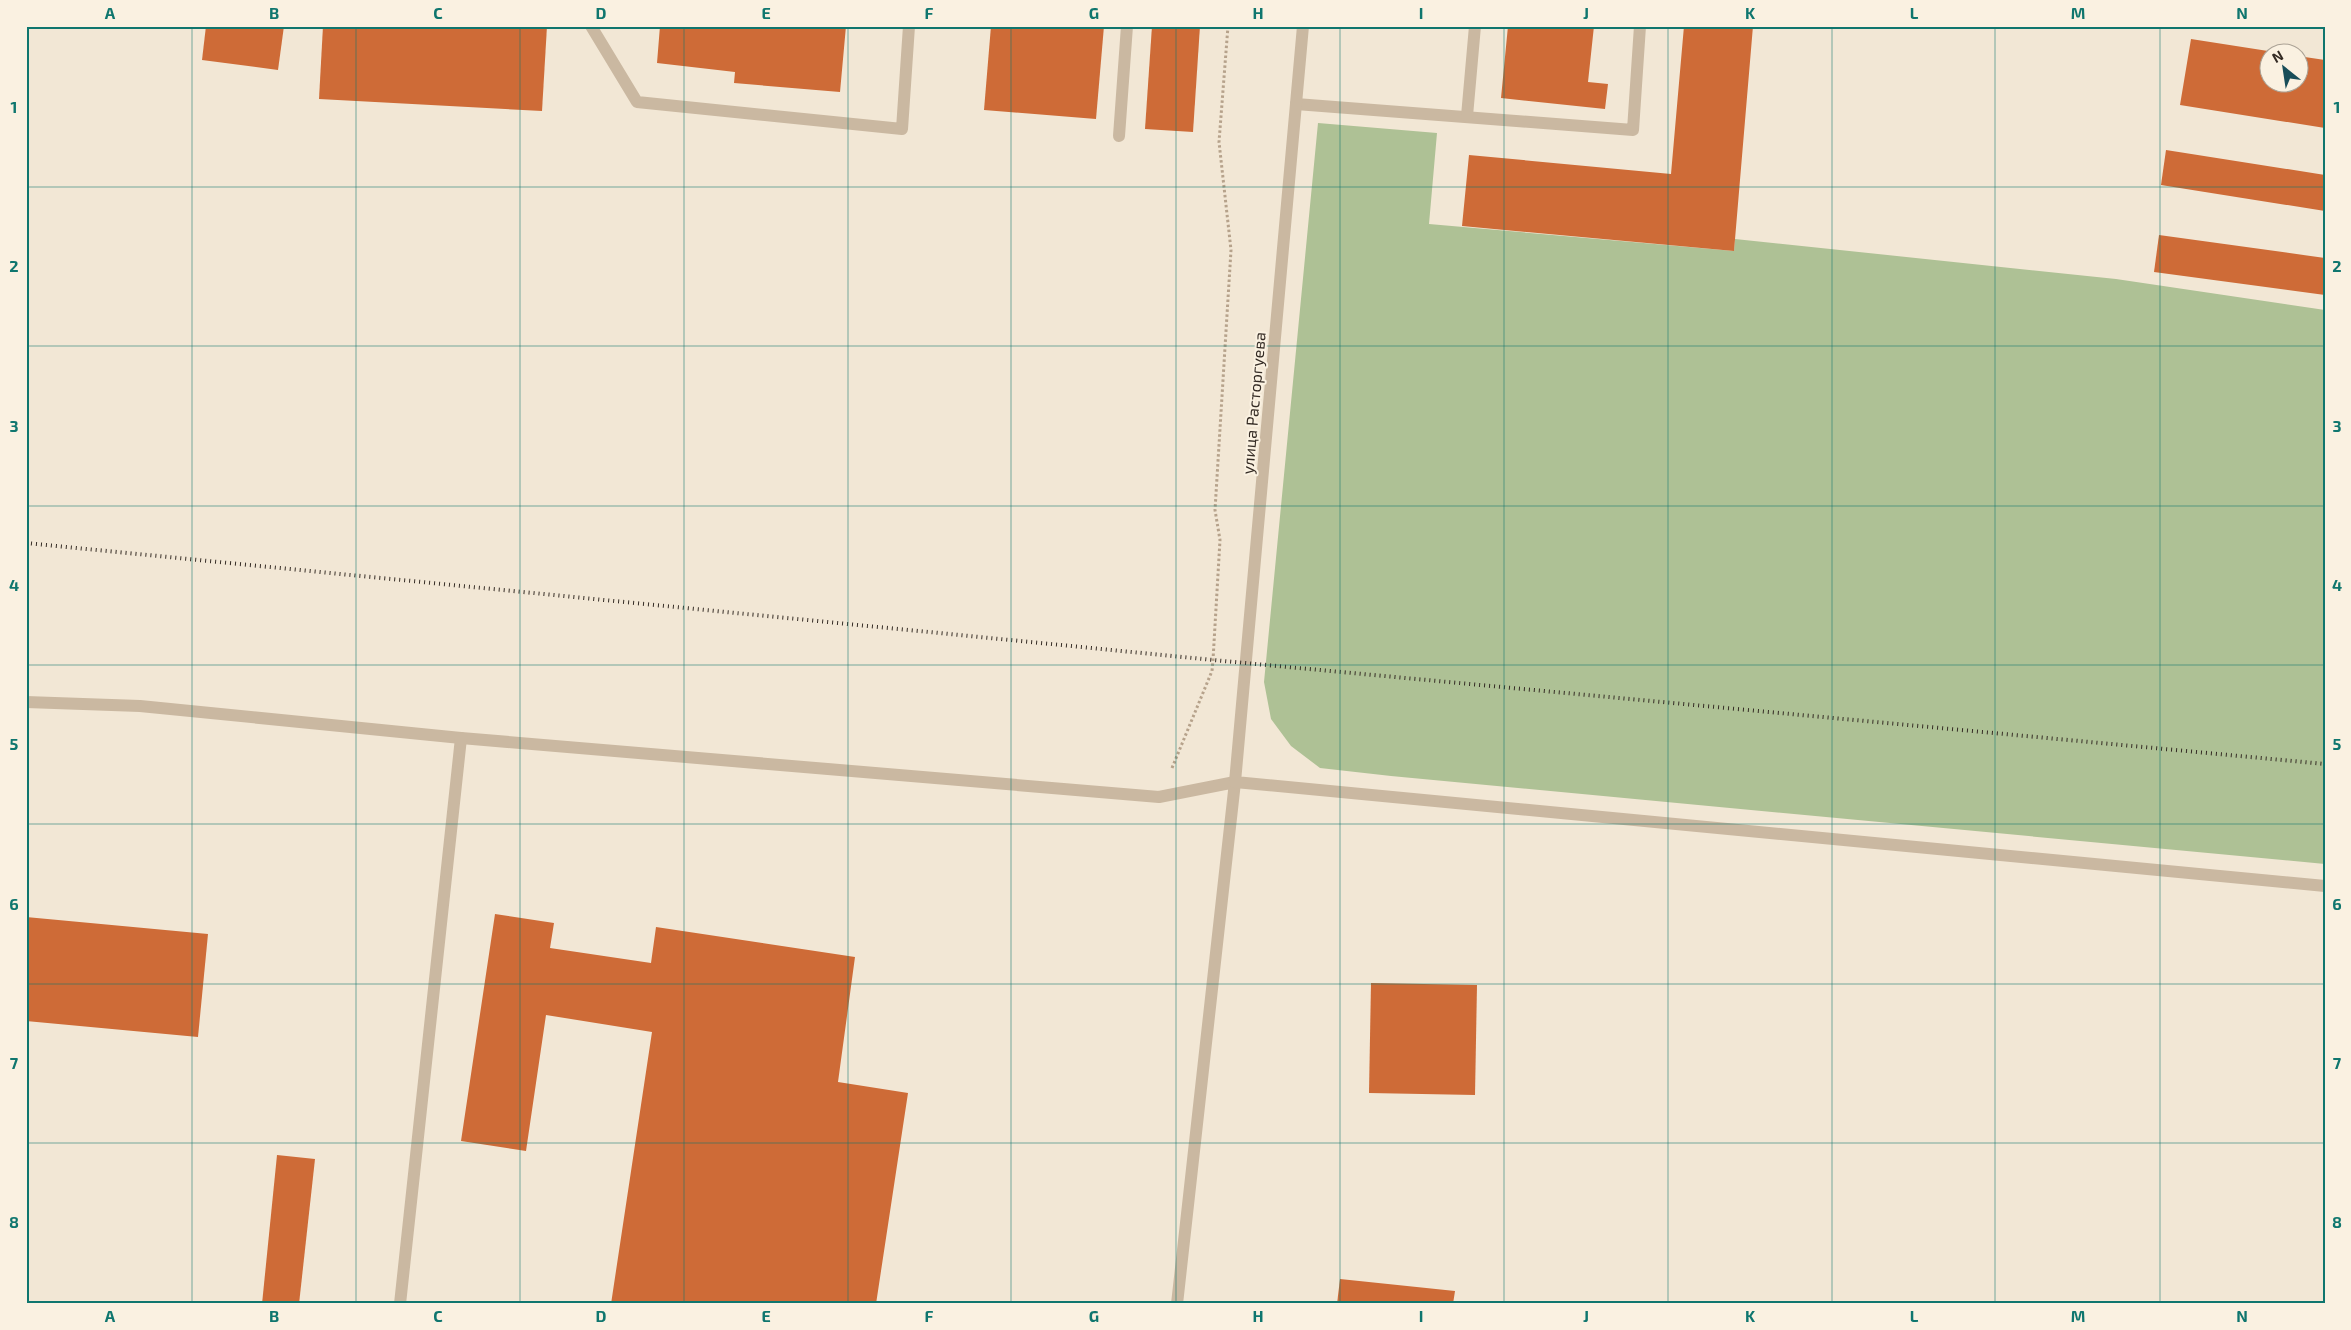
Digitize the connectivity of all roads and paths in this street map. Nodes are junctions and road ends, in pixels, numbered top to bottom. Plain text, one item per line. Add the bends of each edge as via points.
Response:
1 (591, 26) edge
2 (909, 26) edge
3 (1127, 26) edge
4 (1228, 26) edge
5 (1303, 26) edge
6 (1475, 26) edge
7 (1640, 26) edge
8 (1296, 104) junction
9 (1467, 116) junction
10 (1119, 136) dead end
11 (26, 702) edge
12 (461, 738) junction
13 (1236, 782) junction
14 (1159, 798) junction
15 (2325, 886) edge
16 (400, 1304) edge
17 (1177, 1304) edge

1 - 2 street via 637,102 902,129
3 - 10 street
4 - 14 path via 1219,142 1231,250 1215,510 1220,540 1212,671
5 - 8 street, улица Расторгуева
6 - 9 street
7 - 9 street via 1633,130
8 - 9 street
8 - 13 street, улица Расторгуева
11 - 12 street via 140,706
12 - 14 street
12 - 16 street
13 - 14 street
13 - 15 street
13 - 17 street, улица Расторгуева

